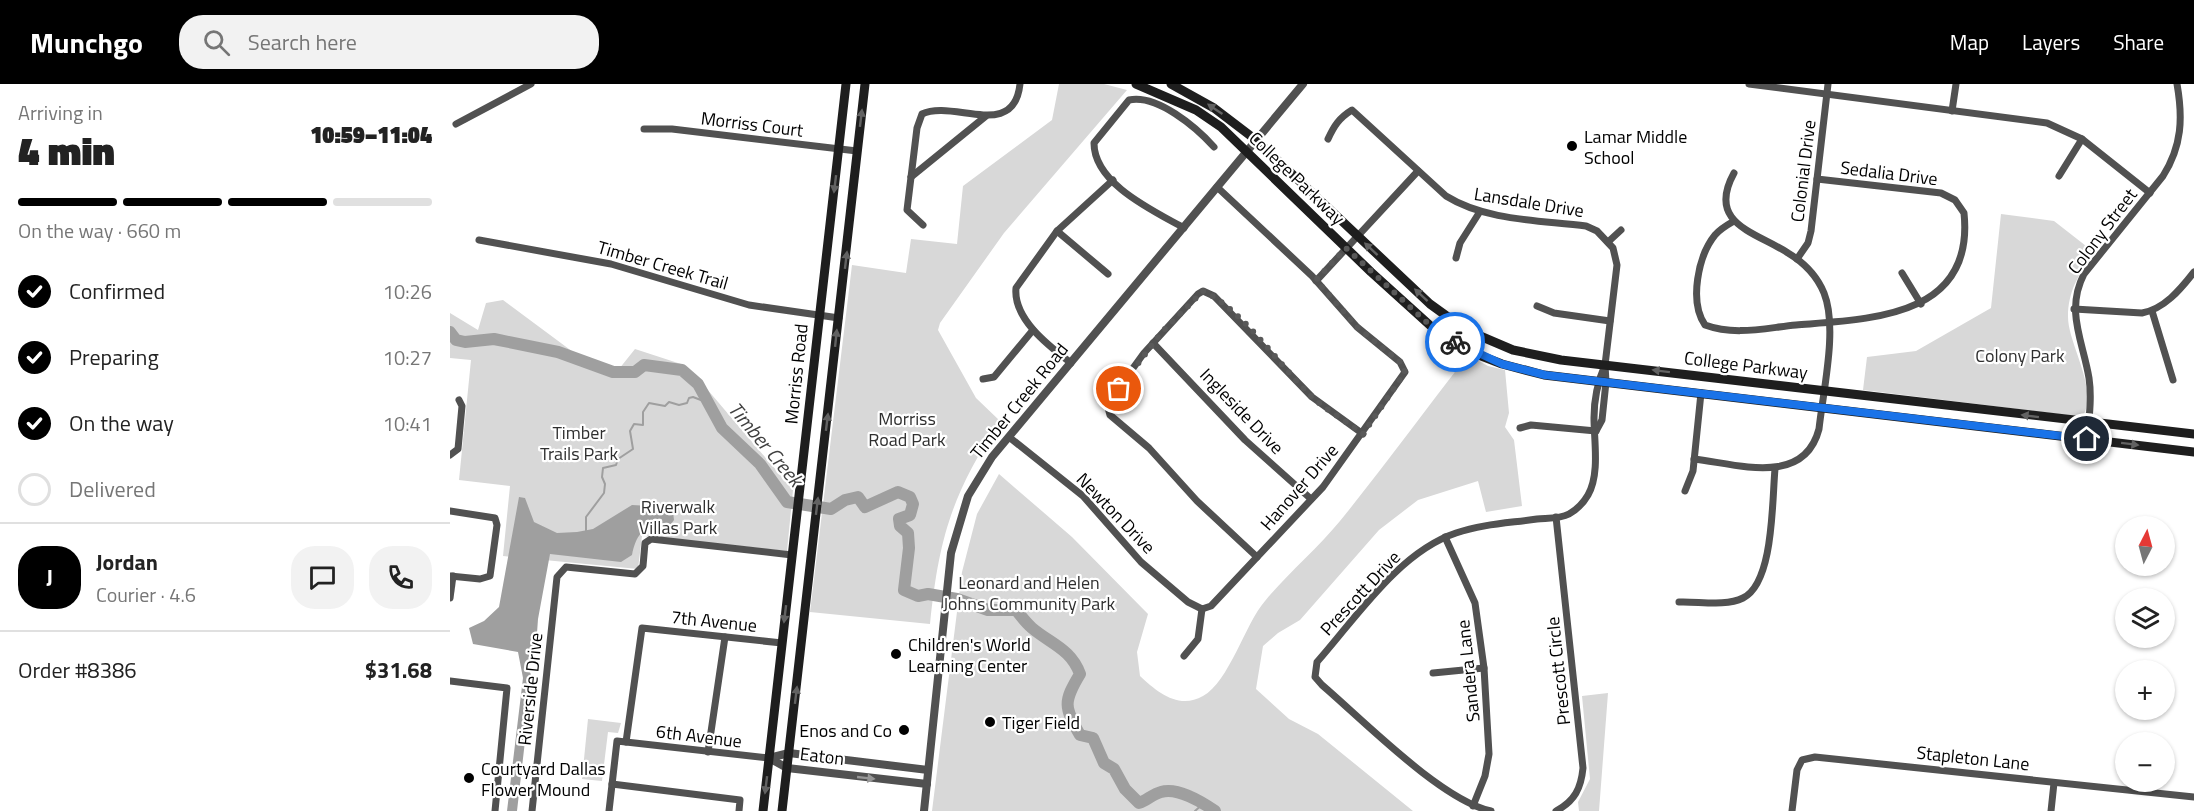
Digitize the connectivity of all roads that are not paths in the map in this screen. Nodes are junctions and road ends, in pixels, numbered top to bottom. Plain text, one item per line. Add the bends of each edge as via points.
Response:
1 (531, 84) edge
2 (846, 84) edge
3 (865, 84) edge
4 (1020, 84) edge
5 (1136, 84) edge
6 (1171, 84) edge
7 (1303, 84) edge
8 (1749, 84) edge
9 (1828, 84) edge
10 (1956, 84) edge
11 (2177, 84) edge
12 (1827, 96) junction
13 (1952, 111) junction
14 (986, 116) junction
15 (456, 124) dead end
16 (644, 129) dead end
17 (1328, 139) dead end
18 (2082, 139) junction
19 (1256, 140) junction
20 (1214, 147) dead end
21 (840, 150) junction
22 (857, 151) junction
23 (1246, 152) junction
24 (1418, 171) junction
25 (1734, 173) dead end
26 (2059, 176) dead end
27 (911, 177) junction
28 (1817, 179) junction
29 (1113, 180) junction
30 (1217, 187) junction
31 (2150, 193) junction
32 (1479, 213) junction
33 (1734, 221) junction
34 (923, 225) dead end
35 (1184, 228) junction
36 (1621, 230) dead end
37 (1057, 231) junction
38 (1356, 235) junction
39 (479, 240) dead end
40 (1608, 242) junction
41 (1346, 248) junction
42 (1456, 258) dead end
43 (1797, 259) junction
44 (2194, 272) edge
45 (1902, 273) dead end
46 (1108, 274) dead end
47 (1316, 280) junction
48 (1921, 304) junction
49 (1537, 306) dead end
50 (2074, 309) junction
51 (2152, 311) junction
52 (819, 316) junction
53 (839, 318) junction
54 (1610, 321) junction
55 (1829, 323) junction
56 (1033, 330) junction
57 (1153, 343) junction
58 (1071, 363) junction
59 (1605, 365) junction
60 (982, 379) dead end
61 (2173, 380) dead end
62 (1602, 381) junction
63 (1824, 390) junction
64 (1701, 393) junction
65 (459, 400) dead end
66 (1938, 404) junction
67 (1821, 406) junction
68 (1999, 412) junction
69 (2058, 419) junction
70 (1935, 420) junction
71 (2088, 422) junction
72 (1520, 428) dead end
73 (1997, 428) junction
74 (1596, 430) junction
75 (1363, 434) junction
76 (2194, 434) edge
77 (2056, 435) junction
78 (1009, 437) junction
79 (2087, 439) junction
80 (2194, 447) edge
81 (2194, 452) edge
82 (450, 455) edge
83 (1694, 459) junction
84 (1775, 469) junction
85 (1685, 491) dead end
86 (1311, 499) junction
87 (450, 511) edge
88 (1557, 517) junction
89 (1446, 537) junction
90 (792, 555) junction
91 (1257, 557) junction
92 (451, 576) edge
93 (450, 598) edge
94 (1679, 602) dead end
95 (1202, 609) junction
96 (725, 637) junction
97 (782, 643) junction
98 (1184, 656) dead end
99 (1484, 668) junction
100 (1433, 673) dead end
101 (450, 681) edge
102 (626, 742) junction
103 (708, 752) junction
104 (789, 753) junction
105 (769, 758) junction
106 (788, 768) junction
107 (928, 770) junction
108 (2054, 783) junction
109 (612, 784) junction
110 (927, 784) junction
111 (2194, 797) edge
112 (1473, 806) junction
113 (495, 811) edge
114 (532, 811) edge
115 (609, 811) edge
116 (739, 811) edge
117 (763, 811) edge
118 (782, 811) edge
119 (924, 811) edge
120 (1491, 811) edge
121 (1556, 811) edge
122 (1792, 811) edge
123 (2051, 811) edge

1 - 15 street
2 - 21 main road, Morriss Road
22 -> 3 main road, Morriss Road
4 - 14 street via 1012,106
5 - 23 main road, College Parkway via 1196,110 1221,127
19 -> 6 main road, College Parkway via 1214,108
7 - 19 street, Timber Creek Road
8 - 12 street
9 - 12 street, Colonial Drive
10 - 13 street
11 - 31 street, Colony Street via 2182,113 2178,143 2172,161
12 - 13 street
12 - 28 street, Colonial Drive
13 - 18 street via 2047,123
14 - 27 street
14 - 27 street via 934,109 922,114 916,128
16 - 21 street, Morriss Court
17 - 24 street, Lansdale Drive via 1334,125 1352,110
18 - 26 street
18 - 31 street
19 - 23 street, Timber Creek Road
19 - 38 main road, College Parkway
20 - 29 street via 1179,116 1137,99 1129,100 1094,143 1094,150
21 - 22 street, Morriss Court
21 -> 52 main road, Morriss Road
53 -> 22 main road, Morriss Road
23 - 30 street, Timber Creek Road
23 - 41 main road, College Parkway
24 - 32 street, Lansdale Drive via 1446,196
24 - 38 street
25 - 33 street via 1727,196
27 - 34 street via 908,212
28 - 43 street, Colonial Drive via 1811,231
28 - 48 street, Sedalia Drive via 1941,193 1955,200 1964,213 1961,255 1942,287
29 - 35 street via 1136,201
29 - 37 street
30 - 35 street, Timber Creek Road
30 - 47 street
31 - 50 street, Colony Street via 2084,274
32 - 40 street, Lansdale Drive via 1586,226
32 - 42 street via 1460,243
33 - 43 street via 1748,233
33 - 55 street, Sedalia Drive via 1713,237 1704,256 1696,309 1705,325 1751,332
35 - 58 street, Timber Creek Road
36 - 40 street
37 - 46 street
37 - 56 street via 1016,288 1015,296
38 - 41 street
59 -> 38 main road, College Parkway via 1533,355 1466,330 1430,303
39 - 52 street, Timber Creek Trail via 611,264 749,305
40 - 54 street via 1617,265
41 - 47 street
41 - 62 main road, College Parkway via 1434,329 1471,352 1528,371
43 - 55 street via 1825,295
44 - 51 street
45 - 48 street
47 - 75 street, Hanover Drive via 1357,327 1400,362 1405,372
48 - 55 street, Sedalia Drive via 1905,311
49 - 54 street via 1554,313
50 - 51 street
50 - 71 street, Colony Street via 2089,380
51 - 61 street
52 - 53 street, Timber Creek Trail
52 - 90 main road, Morriss Road
104 -> 53 main road, Morriss Road
54 - 59 street
55 - 63 street
56 - 58 street
56 - 60 street via 994,377
57 - 75 street via 1203,291 1214,296 1312,397
57 - 86 street, Ingleside Drive via 1245,440
57 - 91 street via 1107,404 1107,410
58 - 78 street, Timber Creek Road
59 - 62 street, Prescott Drive
63 -> 59 main road, College Parkway
62 - 64 main road, College Parkway
62 - 74 street, Prescott Drive via 1594,419
63 - 66 main road, College Parkway
63 - 67 street
64 - 67 main road, College Parkway
64 - 83 street
65 - 82 street via 462,406 458,449
66 - 68 main road, College Parkway
66 - 70 main road
67 - 70 main road, College Parkway
67 - 84 street via 1819,429 1812,446 1799,459
69 -> 68 main road, College Parkway
68 - 73 main road
69 - 71 main road, College Parkway
69 - 77 main road
70 - 73 main road, College Parkway
71 - 76 main road, College Parkway
71 - 79 street, Colony Street
72 - 74 street via 1531,425
73 - 77 main road, College Parkway
74 - 88 street, Prescott Drive via 1588,496 1568,515
75 - 86 street, Hanover Drive
77 - 79 main road, College Parkway
78 - 95 street, Newton Drive via 1083,496 1142,562 1188,602
78 - 107 street, Timber Creek Road via 968,496 953,544
79 -> 81 main road, College Parkway
80 - 81 main road
83 - 84 street
83 - 85 street
84 - 94 street via 1766,561 1756,586 1743,598 1731,602
86 - 91 street, Hanover Drive
87 - 92 street via 495,518 490,576
88 - 89 street, Prescott Drive via 1490,524
88 - 121 street, Prescott Circle via 1583,768 1580,789
89 - 99 street, Sandera Lane via 1475,603
89 - 112 street, Prescott Drive via 1396,571 1317,662 1315,677 1440,786
90 -> 97 main road, Morriss Road
90 - 114 street, Riverside Drive via 651,539 645,543 643,566 635,574 566,567 560,571
91 - 95 street, Hanover Drive via 1211,606
92 - 93 street
95 - 98 street via 1198,639
96 - 97 street, 7th Avenue
96 - 102 street, 7th Avenue via 642,628
96 - 103 street
97 - 105 main road, Morriss Road
99 - 100 street
99 - 112 street, Sandera Lane via 1489,754
101 - 113 street via 507,687
102 - 103 street, 6th Avenue
102 - 109 street via 617,741
103 - 105 street, 6th Avenue
104 - 105 street, Eaton
104 - 106 main road, Morriss Road
104 - 107 street, Eaton
105 - 106 street, Eaton
105 -> 117 main road, Morriss Road
106 -> 110 street, Eaton
106 - 118 main road, Morriss Road
107 - 110 street, Timber Creek Road
108 - 111 street, Stapleton Lane
108 - 122 street, Stapleton Lane via 1815,757 1802,760 1797,770
108 - 123 street
109 - 115 street
109 - 116 street via 740,800
110 - 119 street, Timber Creek Road
112 - 120 street

